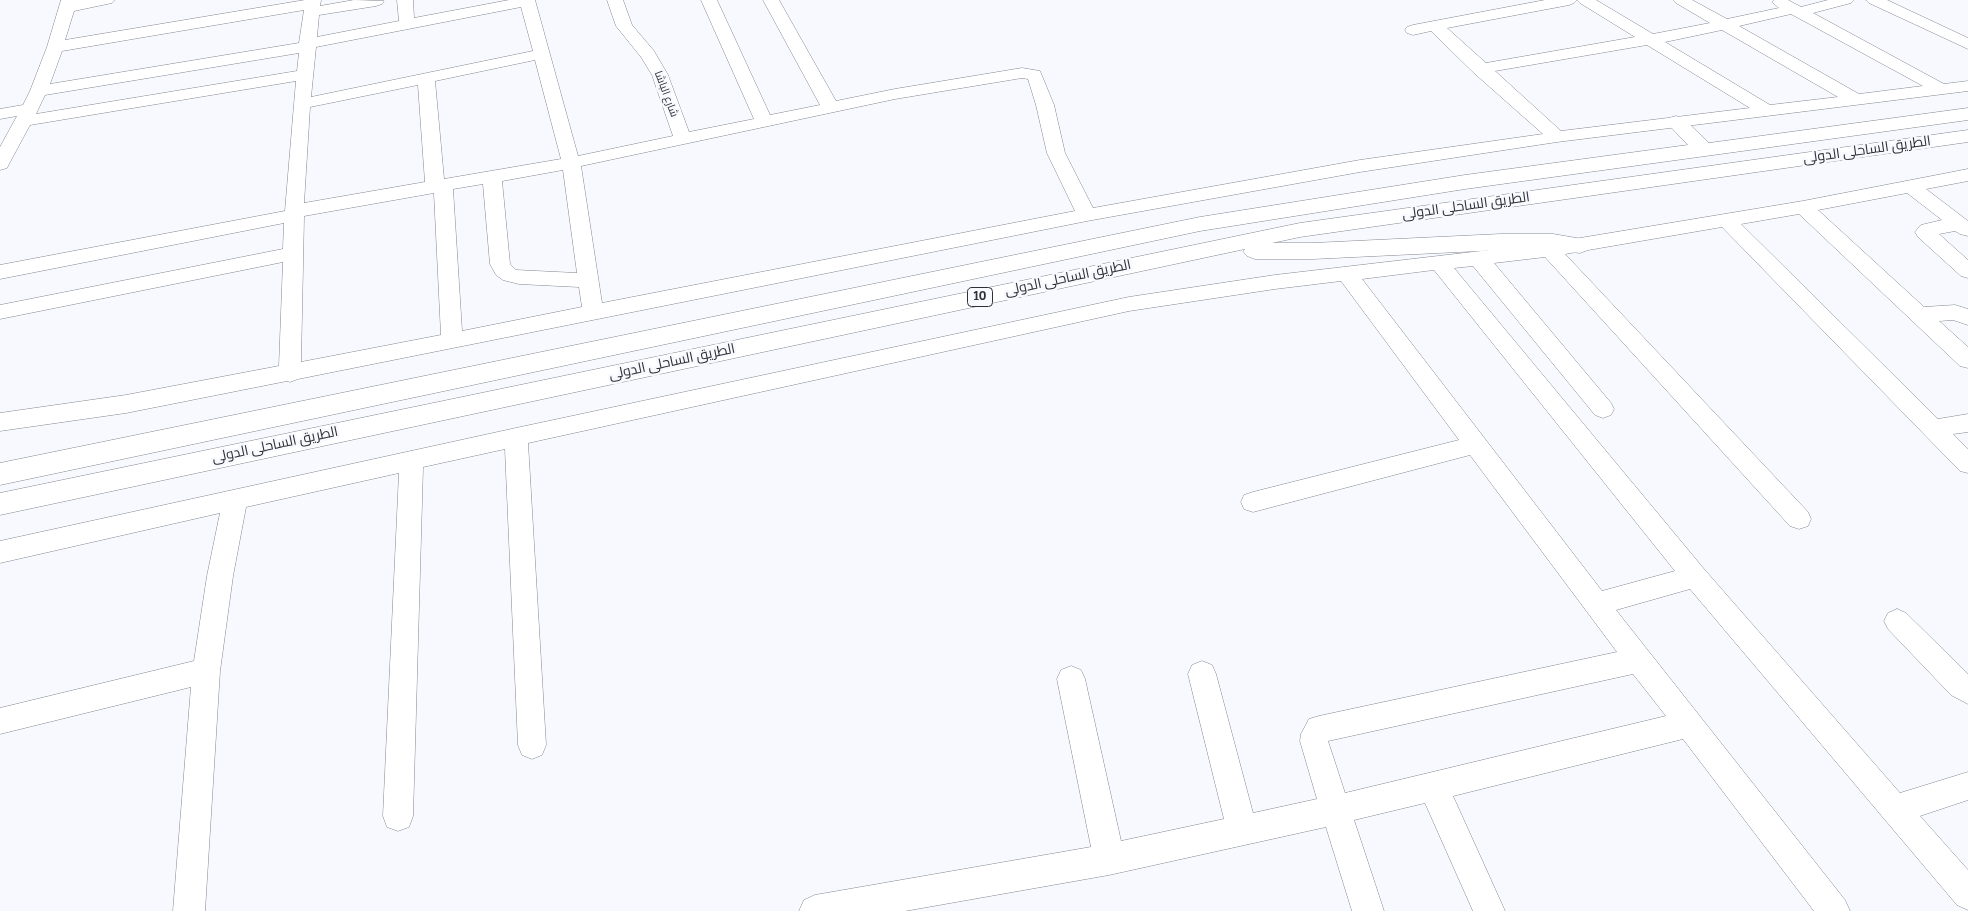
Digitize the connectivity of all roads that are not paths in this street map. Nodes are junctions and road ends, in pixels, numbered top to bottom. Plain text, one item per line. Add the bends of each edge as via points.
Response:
1 (107, 0) edge
2 (405, 0) edge
3 (527, 0) edge
4 (615, 0) edge
5 (708, 0) edge
6 (771, 0) edge
7 (1569, 0) edge
8 (1585, 0) edge
9 (1681, 0) edge
10 (1776, 0) edge
11 (1846, 0) edge
12 (1874, 0) edge
13 (376, 1) edge
14 (68, 3) edge
15 (312, 5) edge
16 (1797, 11) junction
17 (407, 24) junction
18 (1725, 24) junction
19 (1435, 26) junction
20 (1413, 30) dead end
21 (1652, 40) junction
22 (1968, 44) edge
23 (307, 46) junction
24 (55, 47) junction
25 (542, 54) junction
26 (1480, 69) junction
27 (304, 75) junction
28 (426, 78) junction
29 (1968, 86) edge
30 (1941, 89) junction
31 (39, 91) junction
32 (1856, 100) junction
33 (302, 104) junction
34 (830, 108) junction
35 (1767, 111) junction
36 (0, 114) edge
37 (1968, 114) edge
38 (26, 115) junction
39 (764, 122) junction
40 (1676, 122) junction
41 (1968, 136) edge
42 (1557, 137) junction
43 (683, 140) junction
44 (1705, 150) junction
45 (571, 163) junction
46 (0, 164) edge
47 (1968, 175) edge
48 (492, 176) junction
49 (439, 186) junction
50 (1910, 186) junction
51 (1803, 207) junction
52 (294, 213) junction
53 (1088, 215) junction
54 (1726, 220) junction
55 (1963, 228) edge
56 (1580, 245) junction
57 (1213, 247) junction
58 (1550, 250) junction
59 (292, 254) junction
60 (1479, 259) junction
61 (1440, 264) junction
62 (1968, 271) edge
63 (0, 272) edge
64 (1348, 274) junction
65 (588, 280) junction
66 (0, 312) edge
67 (593, 312) junction
68 (1918, 315) junction
69 (1968, 318) edge
70 (452, 341) junction
71 (1968, 360) edge
72 (290, 374) junction
73 (1603, 409) dead end
74 (0, 422) edge
75 (1968, 423) edge
76 (1933, 430) junction
77 (516, 437) junction
78 (1474, 445) junction
79 (411, 461) junction
80 (1968, 464) edge
81 (0, 474) edge
82 (235, 500) junction
83 (1253, 502) dead end
84 (0, 504) edge
85 (1799, 519) dead end
86 (0, 552) edge
87 (1695, 577) junction
88 (1596, 604) junction
89 (1897, 621) dead end
90 (1639, 660) junction
91 (206, 671) junction
92 (1202, 674) dead end
93 (1071, 678) dead end
94 (1968, 691) edge
95 (0, 721) edge
96 (1689, 724) junction
97 (532, 746) dead end
98 (1433, 786) junction
99 (1968, 786) edge
100 (1895, 809) junction
101 (1336, 810) junction
102 (398, 816) dead end
103 (1242, 830) junction
104 (1110, 858) junction
105 (1968, 894) edge
106 (189, 911) edge
107 (816, 911) edge
108 (1368, 911) edge
109 (1489, 911) edge
110 (1834, 911) edge

1 - 14 street
2 - 17 street
3 - 17 street
3 - 25 street
4 - 43 street, شارع الباشا via 624,26 660,75
5 - 39 street
6 - 34 street
7 - 19 street
8 - 21 street
9 - 18 street
10 - 16 street
11 - 16 street
12 - 22 street
13 - 15 street
14 - 24 street
15 - 23 street
15 - 24 street
16 - 18 street
16 - 30 street
17 - 23 street
18 - 21 street
18 - 32 street
19 - 20 street
19 - 26 street
21 - 26 street
21 - 35 street
23 - 27 street
23 - 31 street
24 - 31 street
25 - 28 street
25 - 45 street
26 - 42 street
27 - 33 street
27 - 38 street
28 - 33 street
28 - 49 street
29 - 30 street
30 - 32 street
31 - 38 street
32 - 35 street
33 - 52 street
34 - 39 street
34 - 53 street via 958,83 1022,73 1034,75 1056,153
35 - 40 street
36 - 38 street
37 - 44 highway, الطريق الساحلى الدولى / 10
38 - 46 street
39 - 43 street
40 - 42 street
40 - 44 highway
41 - 57 highway, الطريق الساحلى الدولى / 10 via 1384,217
42 - 53 street via 1360,166
43 - 45 street
44 - 81 highway, الطريق الساحلى الدولى / 10 via 1436,186 1200,224
45 - 48 street
45 - 65 street
47 - 50 street
48 - 49 street
48 - 65 street via 503,270 519,277
49 - 52 street
49 - 70 street
50 - 51 street
50 - 55 street
51 - 54 street
51 - 68 street
52 - 59 street
52 - 63 street
53 - 67 street
54 - 56 street
54 - 76 street
55 - 62 street via 1925,232
56 - 57 highway via 1502,242 1280,252
56 - 58 street
57 - 84 highway, الطريق الساحلى الدولى / 10
58 - 60 street
58 - 85 street
59 - 66 street
59 - 72 street
60 - 61 street
60 - 73 street
61 - 64 street
61 - 87 street
64 - 77 street via 1130,304
64 - 78 street
65 - 67 street
67 - 70 street
68 - 69 street via 1955,312
68 - 71 street
70 - 72 street
72 - 74 street via 126,404
75 - 76 street
76 - 80 street
77 - 79 street
77 - 97 street
78 - 83 street
78 - 88 street
79 - 82 street
79 - 102 street
82 - 86 street
82 - 91 street
87 - 88 street
87 - 100 street
88 - 90 street
89 - 94 street
90 - 96 street
90 - 101 street via 1320,729 1314,741
91 - 95 street
91 - 106 street
92 - 103 street
93 - 104 street
96 - 98 street
96 - 110 street
98 - 101 street
98 - 109 street
99 - 100 street
100 - 105 street
101 - 103 street
101 - 108 street
103 - 104 street
104 - 107 street

